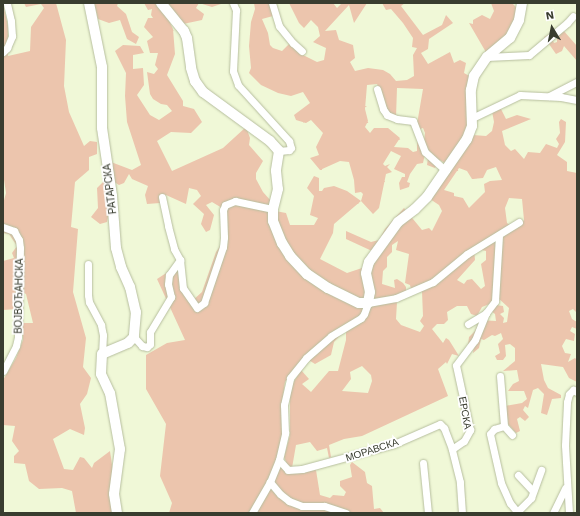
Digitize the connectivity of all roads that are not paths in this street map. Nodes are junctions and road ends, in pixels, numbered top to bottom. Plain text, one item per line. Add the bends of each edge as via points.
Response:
1 (7, 3) edge
2 (89, 3) edge
3 (161, 3) edge
4 (233, 3) edge
5 (272, 3) edge
6 (522, 3) edge
7 (573, 16) dead end
8 (302, 51) dead end
9 (3, 52) edge
10 (487, 57) junction
11 (577, 82) edge
12 (377, 88) dead end
13 (549, 96) junction
14 (577, 100) edge
15 (472, 118) junction
16 (279, 151) junction
17 (446, 171) junction
18 (162, 197) dead end
19 (273, 210) junction
20 (519, 222) dead end
21 (3, 227) edge
22 (499, 235) junction
23 (180, 260) junction
24 (88, 264) dead end
25 (368, 304) junction
26 (486, 313) junction
27 (468, 324) dead end
28 (134, 337) junction
29 (102, 354) junction
30 (3, 371) edge
31 (500, 376) dead end
32 (575, 391) edge
33 (504, 426) junction
34 (512, 434) dead end
35 (452, 449) junction
36 (279, 460) junction
37 (423, 463) dead end
38 (541, 470) dead end
39 (518, 475) dead end
40 (270, 482) junction
41 (566, 486) junction
42 (534, 491) junction
43 (518, 512) edge
44 (117, 513) edge
45 (252, 513) edge
46 (346, 513) edge
47 (428, 513) edge
48 (462, 513) edge
49 (553, 513) edge
50 (569, 513) edge

1 - 9 street via 12,36
2 - 28 street, РАТАРСКА via 102,67 102,128 112,196 116,248 136,312
3 - 16 street via 184,31 195,81 203,92 270,141
4 - 16 street via 236,10 234,71 238,85 289,141 289,150
5 - 8 street via 279,26
6 - 10 street via 510,38
7 - 10 street via 529,55
10 - 15 street via 474,76 471,90
11 - 13 street
12 - 17 street via 387,115 413,121 425,152
13 - 14 street
13 - 15 street via 520,95
15 - 17 street via 467,139
16 - 19 street via 276,171 278,189
17 - 25 street via 427,196 388,233 369,262 366,273 370,292
18 - 23 street via 174,249
19 - 23 street via 235,201 225,205 223,247 201,307 197,308 194,305 183,288
19 - 25 street via 274,227 282,243 307,274 352,300
20 - 22 street
21 - 30 street, ВОЈВОЂАНСКА via 14,231 20,248 18,337
22 - 25 street via 467,254 433,282 396,298
22 - 26 street, ЕРСКА via 495,301
23 - 28 street via 169,275 171,297 150,332 150,344 147,347 142,346
24 - 29 street via 88,295 101,325
25 - 36 street via 361,318 331,336 306,358 290,378 284,405 285,433
26 - 27 street
26 - 35 street, ЕРСКА via 475,340 456,365 470,430 464,441
28 - 29 street via 128,343
29 - 44 street via 100,374 110,394 120,449 114,494
31 - 33 street
32 - 41 street via 569,394 567,402
33 - 34 street
33 - 43 street via 494,429 490,434 501,483 510,503
35 - 36 street, МОРАВСКА via 444,428 437,424 394,444 302,469 288,470
35 - 48 street via 460,482
36 - 40 street
37 - 47 street
38 - 42 street
39 - 42 street
40 - 45 street
40 - 46 street via 289,501 302,506 324,506
41 - 49 street
41 - 50 street
42 - 43 street

